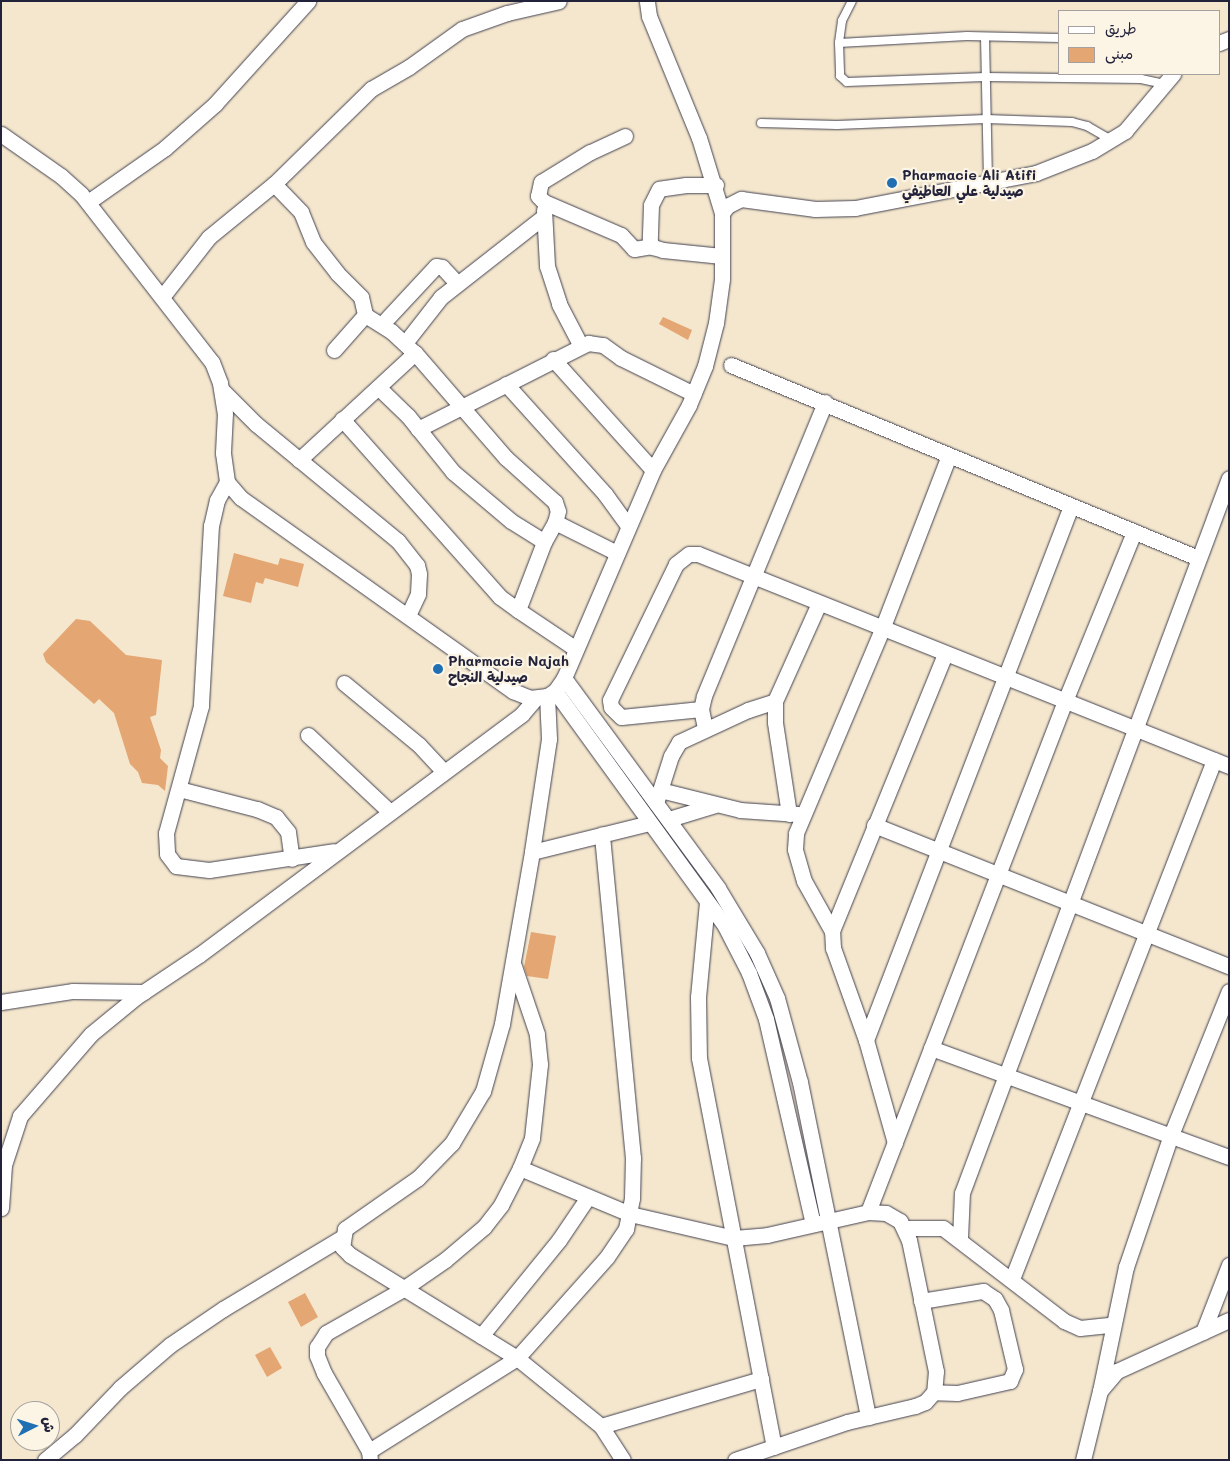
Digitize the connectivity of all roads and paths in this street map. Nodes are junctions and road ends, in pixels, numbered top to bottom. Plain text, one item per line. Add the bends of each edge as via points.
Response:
1 (308, 1) edge
2 (560, 1) edge
3 (852, 1) edge
4 (644, 3) edge
5 (985, 36) junction
6 (1058, 38) edge
7 (839, 43) junction
8 (985, 77) junction
9 (1169, 79) edge
10 (986, 119) junction
11 (762, 123) dead end
12 (1, 134) edge
13 (625, 136) dead end
14 (1111, 140) junction
15 (274, 184) junction
16 (988, 184) junction
17 (716, 185) junction
18 (88, 202) junction
19 (544, 202) junction
20 (722, 213) junction
21 (543, 217) junction
22 (652, 246) junction
23 (722, 256) junction
24 (457, 283) junction
25 (162, 297) junction
26 (365, 315) junction
27 (382, 324) junction
28 (581, 346) junction
29 (410, 348) junction
30 (334, 350) dead end
31 (552, 359) junction
32 (731, 365) dead end
33 (506, 384) junction
34 (379, 388) junction
35 (222, 390) junction
36 (694, 394) junction
37 (825, 402) junction
38 (463, 408) junction
39 (342, 419) junction
40 (418, 429) junction
41 (949, 455) junction
42 (299, 460) junction
43 (653, 470) junction
44 (1229, 478) edge
45 (227, 482) junction
46 (1071, 506) junction
47 (555, 522) junction
48 (628, 526) junction
49 (1134, 532) junction
50 (544, 542) junction
51 (617, 553) junction
52 (1198, 558) junction
53 (754, 576) junction
54 (819, 603) junction
55 (518, 610) junction
56 (408, 615) junction
57 (882, 629) junction
58 (576, 649) junction
59 (945, 654) junction
60 (1003, 677) junction
61 (564, 678) junction
62 (344, 684) dead end
63 (546, 695) junction
64 (1065, 701) junction
65 (775, 702) junction
66 (701, 709) junction
67 (705, 728) junction
68 (1134, 728) junction
69 (308, 735) dead end
70 (1214, 760) junction
71 (1229, 766) edge
72 (443, 771) junction
73 (179, 789) junction
74 (658, 797) junction
75 (716, 805) junction
76 (390, 811) junction
77 (796, 814) junction
78 (669, 819) junction
79 (649, 823) junction
80 (874, 826) junction
81 (602, 834) junction
82 (338, 850) junction
83 (939, 851) junction
84 (532, 852) junction
85 (292, 859) junction
86 (998, 875) junction
87 (707, 902) junction
88 (1072, 902) junction
89 (832, 932) junction
90 (1148, 933) junction
91 (514, 964) junction
92 (1229, 966) edge
93 (1229, 991) edge
94 (144, 992) junction
95 (1, 1002) edge
96 (866, 1040) junction
97 (931, 1048) junction
98 (1007, 1076) junction
99 (1082, 1103) junction
100 (1171, 1135) junction
101 (895, 1143) junction
102 (1229, 1156) edge
103 (520, 1168) junction
104 (588, 1197) junction
105 (1, 1208) edge
106 (868, 1212) junction
107 (630, 1214) junction
108 (828, 1219) junction
109 (813, 1224) junction
110 (905, 1228) junction
111 (341, 1238) junction
112 (734, 1238) junction
113 (960, 1238) junction
114 (1229, 1265) edge
115 (1012, 1279) junction
116 (403, 1288) junction
117 (921, 1301) junction
118 (1229, 1320) edge
119 (1111, 1326) junction
120 (1203, 1332) junction
121 (481, 1336) junction
122 (517, 1358) junction
123 (761, 1379) junction
124 (1100, 1391) junction
125 (934, 1392) junction
126 (868, 1417) junction
127 (601, 1426) junction
128 (774, 1448) junction
129 (370, 1455) edge
130 (45, 1460) edge
131 (623, 1460) edge
132 (735, 1460) edge
133 (1083, 1460) edge

1 - 18 street via 215,104 164,148
2 - 15 street via 482,20 448,38 410,67 360,97
3 - 7 lane via 842,21
4 - 17 street
5 - 6 lane
5 - 7 lane
5 - 8 lane
7 - 8 lane via 840,76 847,82
8 - 9 lane
8 - 10 lane
9 - 14 street via 1132,125
10 - 11 lane via 837,125
10 - 14 lane via 1072,122
10 - 16 lane
12 - 18 street via 61,176
13 - 19 street via 590,152 541,182 538,196
14 - 16 street via 1036,173
15 - 25 street via 209,237
15 - 26 street via 301,212 311,238 337,273 362,297
16 - 20 street via 855,208 815,209 750,198 733,202
17 - 20 street
17 - 22 street via 666,186 655,193 651,205
18 - 25 street
19 - 21 street
19 - 22 street via 616,232 634,249
20 - 23 street
21 - 24 street
21 - 28 street via 551,280 559,304
22 - 23 street
23 - 36 street via 716,323
24 - 27 street via 442,267 436,266
24 - 29 street via 433,305
25 - 35 street via 212,362
26 - 27 street
26 - 30 street
27 - 29 street
28 - 31 street
28 - 36 street via 603,345 621,358
29 - 34 street
29 - 38 street
31 - 33 street
31 - 43 street
32 - 37 street
33 - 38 street
33 - 48 street via 605,494
34 - 39 street
34 - 40 street
35 - 42 street
35 - 45 street
36 - 43 street
37 - 41 street
37 - 53 street
38 - 40 street
38 - 47 street via 506,458 555,502 558,511
39 - 42 street
39 - 55 street via 500,597
40 - 50 street via 460,478 511,521
41 - 46 street
41 - 57 street
42 - 56 street via 398,541 417,565 420,585
43 - 48 street
44 - 52 street
45 - 56 street via 259,512
45 - 73 street via 217,500 211,525 201,706
46 - 49 street
46 - 60 street
47 - 50 street
47 - 51 street
48 - 51 street
49 - 52 street
49 - 64 street
50 - 55 street
51 - 58 street
52 - 68 street
53 - 54 street
53 - 66 street
53 - 66 street via 698,554 682,558 676,564 610,700 611,707 621,717
54 - 57 street
54 - 65 street
55 - 58 street
56 - 63 street via 513,691
57 - 59 street
57 - 77 street
58 - 61 street
59 - 60 street
59 - 80 street
60 - 64 street
60 - 83 street
61 - 63 street
61 - 74 street
62 - 72 street via 419,745
63 - 72 street
63 - 79 street
63 - 84 street via 549,739
64 - 68 street
64 - 86 street
65 - 67 street
65 - 77 street via 775,722
66 - 67 street
67 - 74 street via 674,748
68 - 70 street
68 - 88 street
69 - 76 street
70 - 71 street
70 - 90 street
72 - 76 street
73 - 85 street via 276,817 288,832
73 - 85 street via 165,844 169,860 176,866 209,870
74 - 75 street
74 - 78 street
75 - 77 street
75 - 78 street
76 - 82 street
77 - 89 street via 798,864
78 - 108 street via 718,888 757,953 777,998 791,1042
79 - 81 street
79 - 87 street
80 - 83 street
80 - 89 street
81 - 84 street
81 - 107 street via 633,1158
82 - 85 street
82 - 94 street via 200,955
83 - 86 street
83 - 96 street
84 - 91 street
86 - 88 street
86 - 97 street
87 - 109 street via 737,948 766,1019
87 - 112 street via 698,997 699,1058
88 - 90 street
88 - 98 street
89 - 96 street via 833,948
90 - 92 street
90 - 99 street
91 - 103 street via 537,1034 540,1064 532,1138
91 - 111 street via 493,1062 483,1091 467,1120 452,1143 418,1178 346,1229
93 - 100 street
94 - 95 street via 73,991
94 - 105 street via 91,1034 20,1116 4,1165
96 - 101 street
97 - 98 street
97 - 101 street
98 - 99 street
98 - 113 street via 962,1193
99 - 100 street
99 - 115 street
100 - 102 street
100 - 119 street via 1126,1267
101 - 106 street
103 - 104 street
103 - 116 street via 501,1205 484,1227 445,1260
104 - 107 street
104 - 121 street via 559,1240
106 - 108 street
106 - 110 street via 894,1216
107 - 112 street
107 - 122 street via 626,1229 607,1257
108 - 109 street
108 - 126 street
109 - 112 street via 767,1235
110 - 113 street via 942,1228
110 - 117 street
111 - 116 street via 345,1252
111 - 130 street via 223,1308 170,1345
112 - 123 street
113 - 115 street
114 - 120 street
115 - 119 street via 1064,1321 1080,1328
116 - 121 street
116 - 129 street via 326,1333 317,1347 324,1373
117 - 125 street via 936,1371
117 - 125 street via 984,1291 995,1299 1001,1310 1015,1369 1010,1381 956,1393
118 - 120 street
119 - 124 street
120 - 124 street via 1122,1367
121 - 122 street
122 - 127 street
122 - 129 street
123 - 127 street
123 - 128 street
124 - 133 street
125 - 126 street via 925,1402
126 - 128 street
127 - 131 street
128 - 132 street

